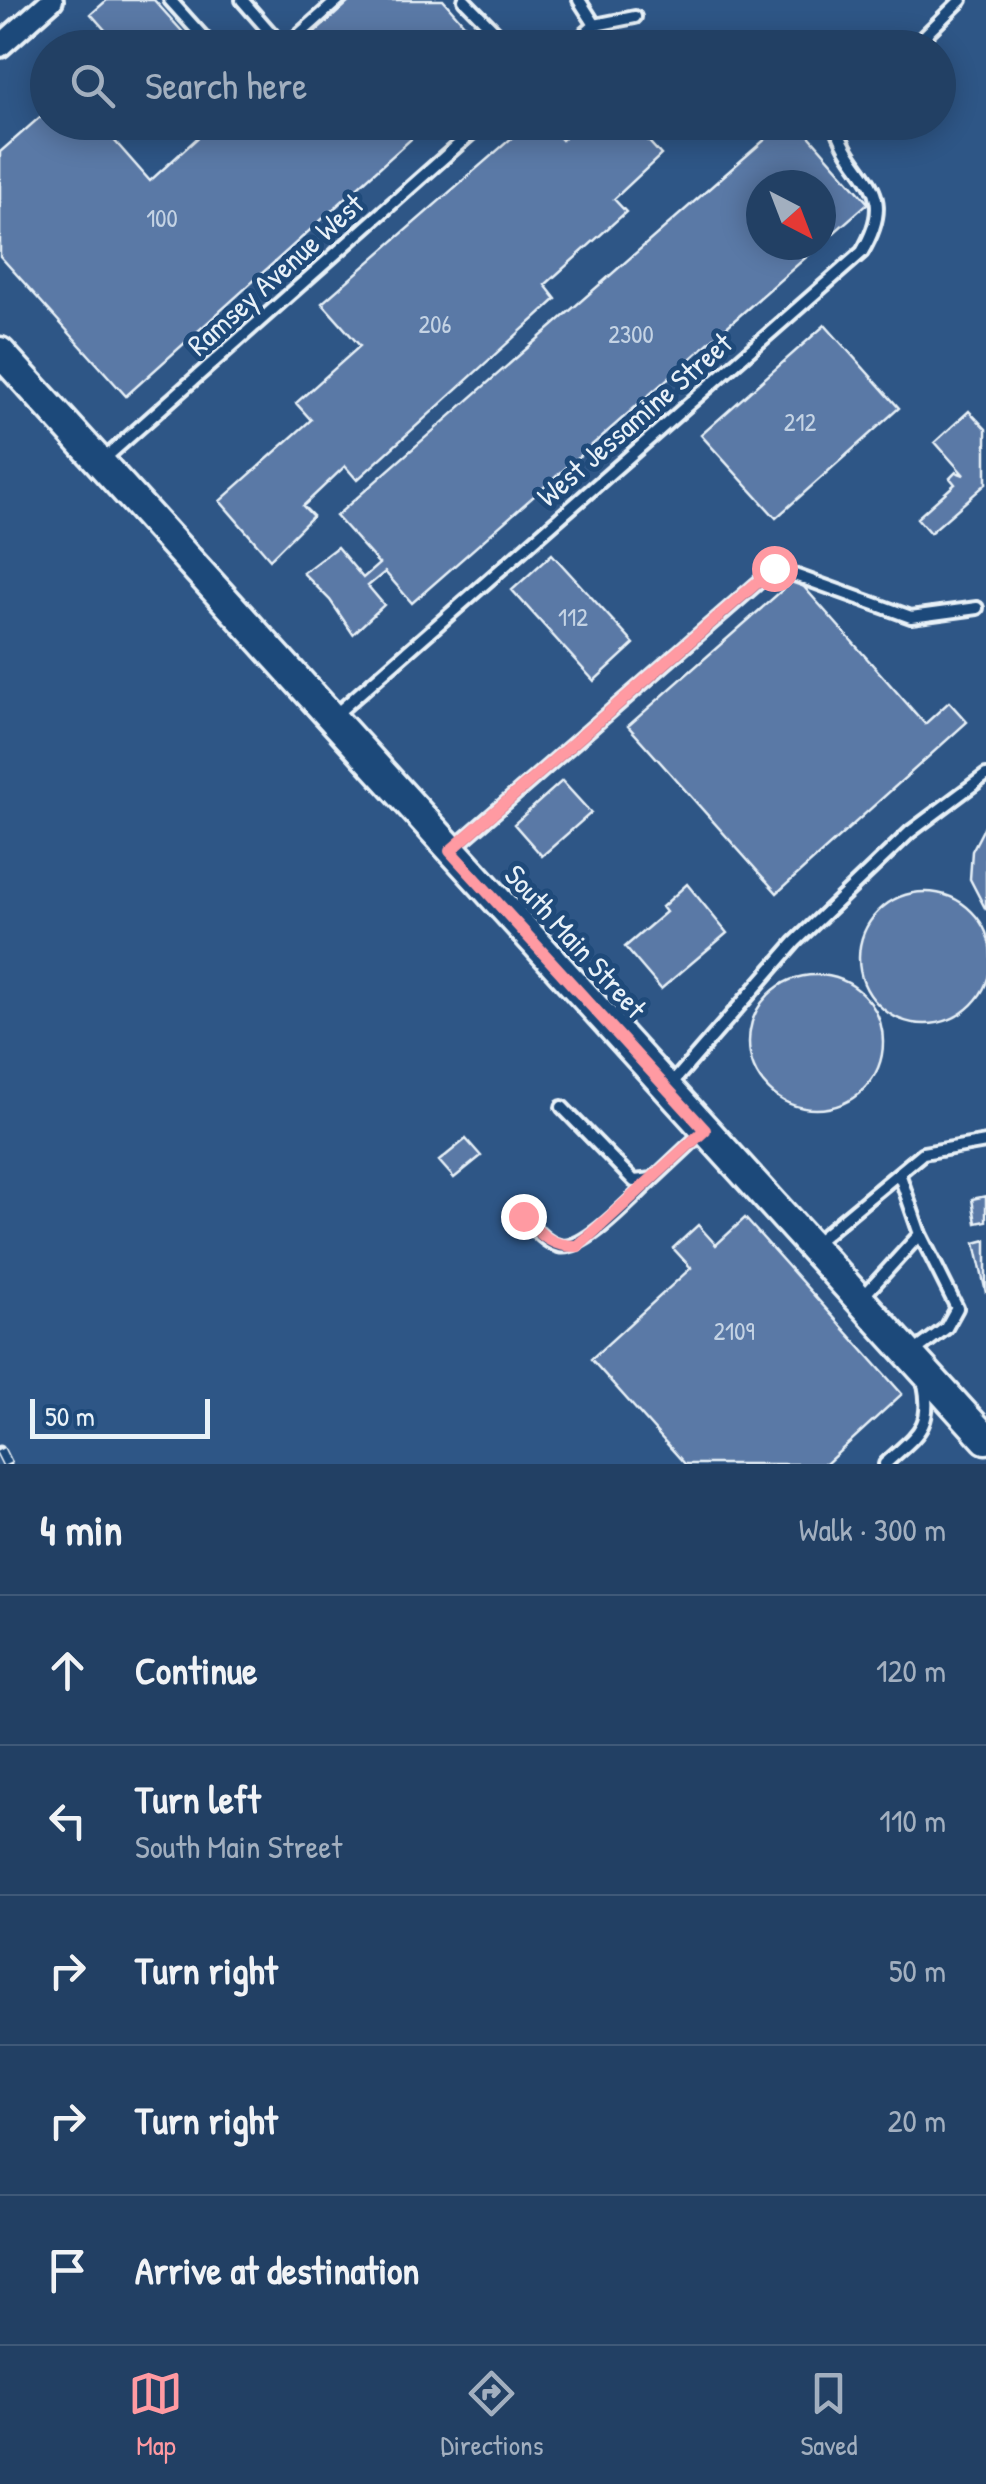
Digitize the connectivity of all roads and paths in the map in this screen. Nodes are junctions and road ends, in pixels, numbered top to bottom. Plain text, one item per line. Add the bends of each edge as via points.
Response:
1 (52, 0) edge
2 (170, 0) edge
3 (242, 0) edge
4 (338, 0) edge
5 (464, 0) edge
6 (486, 0) edge
7 (579, 0) edge
8 (961, 0) edge
9 (474, 10) junction
10 (635, 17) dead end
11 (594, 25) junction
12 (197, 30) edge
13 (268, 30) edge
14 (304, 30) edge
15 (493, 30) edge
16 (589, 30) edge
17 (930, 30) edge
18 (0, 46) edge
19 (464, 140) edge
20 (845, 140) edge
21 (0, 352) edge
22 (99, 464) junction
23 (977, 608) dead end
24 (330, 720) junction
25 (986, 775) edge
26 (450, 851) junction
27 (667, 1089) junction
28 (562, 1107) dead end
29 (705, 1130) junction
30 (986, 1142) edge
31 (899, 1173) junction
32 (653, 1179) junction
33 (523, 1216) dead end
34 (920, 1234) junction
35 (810, 1246) junction
36 (860, 1300) junction
37 (916, 1362) junction
38 (986, 1438) edge
39 (885, 1464) edge

1 - 18 street
2 - 12 lane
3 - 13 lane
4 - 14 lane
5 - 9 lane
6 - 9 lane
7 - 11 lane
8 - 17 lane
9 - 15 lane
10 - 11 lane
11 - 16 lane
19 - 22 lane, Ramsey Avenue West
20 - 24 lane, West Jessamine Street via 878,198 879,219 862,252
21 - 22 street, South Main Street
22 - 24 street, South Main Street
23 - 26 lane via 911,617 774,568
24 - 26 street, South Main Street
25 - 27 lane via 910,832 817,920
26 - 27 street, South Main Street
27 - 29 street, South Main Street
28 - 32 lane via 634,1181
29 - 32 lane
29 - 35 street, South Main Street
30 - 31 lane via 923,1154
31 - 34 lane
31 - 35 lane
32 - 33 lane via 578,1246 560,1247
34 - 36 lane
34 - 37 lane via 958,1308
35 - 36 street, South Main Street
36 - 37 street, South Main Street
37 - 38 street, South Main Street
37 - 39 lane via 930,1414

